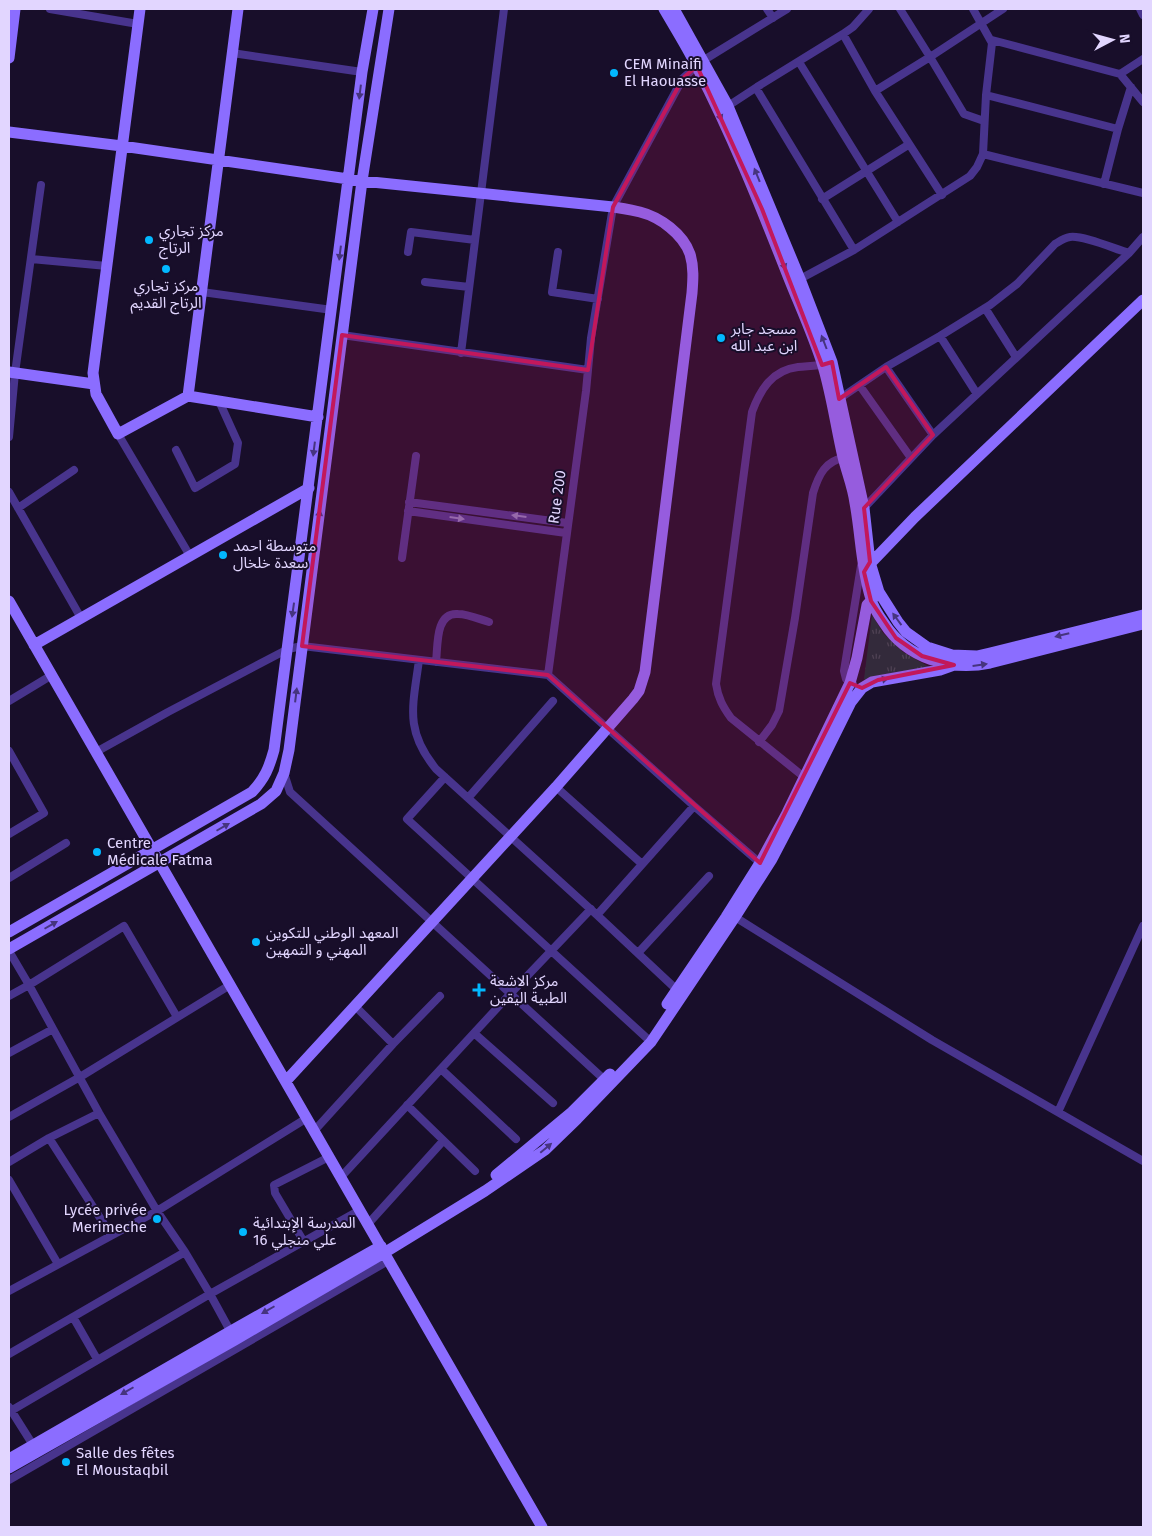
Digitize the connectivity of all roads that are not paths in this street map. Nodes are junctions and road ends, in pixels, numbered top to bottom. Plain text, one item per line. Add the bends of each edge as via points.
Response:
1 (15, 9) edge
2 (50, 9) edge
3 (140, 9) edge
4 (238, 9) edge
5 (372, 9) edge
6 (389, 9) edge
7 (504, 9) edge
8 (664, 9) edge
9 (767, 9) edge
10 (787, 9) edge
11 (869, 9) edge
12 (900, 9) edge
13 (973, 9) edge
14 (1003, 9) edge
15 (1140, 9) edge
16 (678, 10) edge
17 (1143, 14) edge
18 (773, 18) junction
19 (982, 23) junction
20 (138, 24) junction
21 (843, 34) junction
22 (10, 40) edge
23 (992, 40) junction
24 (232, 54) junction
25 (930, 56) junction
26 (9, 58) edge
27 (1143, 59) edge
28 (799, 62) junction
29 (700, 63) junction
30 (362, 72) junction
31 (1120, 74) junction
32 (1131, 87) junction
33 (756, 88) junction
34 (874, 91) junction
35 (986, 95) junction
36 (1143, 102) edge
37 (728, 106) junction
38 (984, 121) junction
39 (1118, 129) junction
40 (9, 132) edge
41 (908, 145) junction
42 (122, 146) junction
43 (983, 154) junction
44 (220, 159) junction
45 (866, 171) junction
46 (349, 179) junction
47 (362, 181) junction
48 (1104, 184) junction
49 (41, 185) dead end
50 (481, 193) junction
51 (1143, 193) edge
52 (942, 194) junction
53 (822, 199) junction
54 (613, 207) junction
55 (898, 222) junction
56 (1143, 237) edge
57 (475, 240) junction
58 (854, 250) junction
59 (408, 252) dead end
60 (558, 252) dead end
61 (1128, 253) junction
62 (31, 259) junction
63 (106, 266) junction
64 (800, 280) junction
65 (425, 282) dead end
66 (469, 287) junction
67 (202, 292) junction
68 (598, 299) junction
69 (1143, 300) edge
70 (985, 308) junction
71 (332, 310) junction
72 (342, 335) junction
73 (940, 336) junction
74 (461, 353) junction
75 (1016, 356) junction
76 (827, 364) junction
77 (886, 367) junction
78 (588, 370) junction
79 (12, 373) edge
80 (94, 384) junction
81 (860, 386) junction
82 (977, 394) junction
83 (188, 396) junction
84 (839, 399) junction
85 (219, 401) junction
86 (318, 417) junction
87 (118, 434) junction
88 (933, 435) junction
89 (9, 437) edge
90 (176, 450) dead end
91 (416, 456) dead end
92 (848, 457) junction
93 (910, 458) junction
94 (74, 470) dead end
95 (309, 488) junction
96 (9, 492) edge
97 (409, 502) junction
98 (18, 508) junction
99 (864, 508) junction
100 (408, 511) junction
101 (567, 523) junction
102 (566, 533) junction
103 (190, 556) junction
104 (402, 558) dead end
105 (865, 564) junction
106 (875, 597) junction
107 (9, 601) edge
108 (1143, 615) edge
109 (81, 618) junction
110 (489, 622) dead end
111 (1143, 624) edge
112 (34, 645) junction
113 (302, 646) junction
114 (288, 649) junction
115 (419, 660) junction
116 (436, 662) junction
117 (954, 665) junction
118 (52, 675) junction
119 (548, 675) junction
120 (850, 683) junction
121 (862, 688) junction
122 (9, 701) edge
123 (553, 701) dead end
124 (607, 729) junction
125 (759, 742) junction
126 (10, 751) edge
127 (96, 752) junction
128 (284, 773) junction
129 (445, 777) junction
130 (804, 778) junction
131 (556, 787) junction
132 (290, 792) junction
133 (271, 795) junction
134 (468, 798) junction
135 (694, 806) junction
136 (9, 834) edge
137 (510, 836) junction
138 (66, 843) dead end
139 (152, 850) junction
140 (160, 863) junction
141 (760, 863) junction
142 (642, 864) junction
143 (709, 876) dead end
144 (9, 878) edge
145 (471, 879) junction
146 (591, 909) junction
147 (598, 915) junction
148 (735, 916) junction
149 (432, 922) junction
150 (1143, 926) edge
151 (9, 932) edge
152 (9, 950) edge
153 (551, 952) junction
154 (638, 953) junction
155 (29, 985) junction
156 (230, 985) junction
157 (676, 989) junction
158 (511, 993) junction
159 (9, 996) edge
160 (440, 996) dead end
161 (355, 1006) junction
162 (177, 1017) junction
163 (53, 1029) junction
164 (474, 1033) junction
165 (648, 1040) junction
166 (393, 1044) junction
167 (9, 1053) edge
168 (441, 1069) junction
169 (80, 1077) junction
170 (286, 1081) junction
171 (608, 1082) junction
172 (553, 1103) dead end
173 (407, 1105) junction
174 (1058, 1112) junction
175 (99, 1113) junction
176 (9, 1117) edge
177 (307, 1118) junction
178 (314, 1131) junction
179 (50, 1138) junction
180 (516, 1139) dead end
181 (443, 1141) junction
182 (329, 1157) junction
183 (1143, 1161) edge
184 (9, 1162) edge
185 (475, 1171) dead end
186 (341, 1177) junction
187 (9, 1180) edge
188 (157, 1210) junction
189 (360, 1210) junction
190 (368, 1224) junction
191 (110, 1235) junction
192 (304, 1242) junction
193 (185, 1252) junction
194 (384, 1254) junction
195 (58, 1264) junction
196 (9, 1291) edge
197 (210, 1294) junction
198 (73, 1317) junction
199 (235, 1339) junction
200 (9, 1354) edge
201 (98, 1359) junction
202 (9, 1410) edge
203 (33, 1445) junction
204 (9, 1459) edge
205 (9, 1468) edge
206 (9, 1480) edge
207 (542, 1527) edge

1 - 22 main road
2 - 20 street
3 - 20 main road
4 - 24 main road
5 - 30 main road
6 - 47 main road
7 - 50 street
8 - 29 main road
9 - 18 street
10 - 18 street, Rue 200
11 - 21 street
12 - 25 street
13 - 19 street
14 - 19 street
15 - 17 street
16 - 29 main road
18 - 29 street, Rue 200
19 - 23 street
19 - 25 street
20 - 42 main road
21 - 28 street
21 - 34 street
22 - 26 main road
23 - 31 street
23 - 35 street
24 - 30 street
24 - 44 main road
25 - 34 street
25 - 38 street via 964,114
27 - 31 street
28 - 33 street
28 - 45 street
29 - 37 main road
29 - 54 street, Rue 200 via 683,78
29 -> 76 main road
30 -> 46 main road
31 - 32 street
32 - 36 street
32 - 39 street
33 - 37 street
33 - 53 street
34 - 41 street
35 - 38 street
35 - 39 street
64 -> 37 main road
38 - 43 street
39 - 48 street
40 - 42 main road
41 - 45 street
41 - 52 street
42 - 44 main road
42 - 63 main road
43 - 48 street
43 - 52 street via 970,176
44 - 46 main road
44 - 67 main road
45 - 53 street
45 - 55 street
46 - 47 main road
46 -> 71 main road
47 - 50 main road
47 - 72 main road
48 - 51 street
49 - 62 street
50 - 54 main road
50 - 57 street
52 - 55 street
53 - 58 street
54 - 68 street, Rue 200
54 - 124 main road via 641,212 669,227 689,252 693,277 645,672 633,699
55 - 58 street
56 - 61 street
57 - 59 street via 411,232
57 - 66 street
58 - 64 street
60 - 68 street via 552,292
61 - 70 street via 1080,237 1062,239 1003,296
61 - 75 street
62 - 63 street
62 - 79 street
63 - 80 main road
76 -> 64 main road
65 - 66 street
66 - 74 street
67 - 71 street
67 - 83 main road
68 - 78 street, Rue 200
69 - 105 main road
70 - 73 street
70 - 75 street
71 - 86 main road
72 - 74 street
113 -> 72 main road
73 - 77 street
73 - 82 street
74 - 78 street
75 - 82 street
76 - 84 main road
76 - 92 main road via 832,400
76 - 125 street via 795,367 776,375 758,395 752,412 716,684 722,706
77 - 81 street
77 - 88 street
78 - 101 street, Rue 200
79 - 80 main road
79 - 89 street
80 - 87 main road via 96,394
81 - 84 street
81 - 93 street
82 - 88 street
83 - 85 main road
83 - 87 main road
84 - 92 main road
85 - 86 main road
85 - 90 street via 238,444 235,464 195,488
86 -> 95 main road
87 - 103 street
88 - 93 street
91 - 97 street
92 - 99 main road
92 - 105 main road
92 - 125 street via 831,463 817,480 779,711
93 - 99 street
94 - 98 street
95 - 103 main road
95 -> 114 main road
96 - 98 street
97 - 100 street
101 -> 97 street
98 - 109 street
99 - 105 main road
100 -> 102 street
100 - 104 street
101 - 102 street, Rue 200
102 - 119 street, Rue 200
103 - 109 main road
105 - 106 main road
105 - 120 street via 844,671 844,677
108 -> 106 main road via 990,653 964,656 939,652 916,640
106 - 117 main road via 889,631 905,645 922,656
106 - 120 main road via 867,605
107 - 112 main road
109 - 112 main road
110 - 116 street via 459,614 446,616 440,625
117 -> 111 main road via 990,663
112 - 118 main road
113 - 114 street
113 - 115 street
128 -> 113 main road
114 - 127 street
114 - 139 main road via 274,750 262,780 252,792
115 - 116 street
115 - 129 street via 412,716 415,734 426,757
116 - 119 street
121 -> 117 main road via 878,680
118 - 122 street
118 - 127 main road
119 - 124 street
120 - 121 street
120 - 130 main road
121 - 148 main road via 851,702 772,859
123 - 134 street
124 - 131 main road
124 - 135 street
125 - 130 street
126 - 136 street via 44,813
127 - 139 main road
128 - 132 street
128 - 133 main road
129 - 134 street
129 - 145 street via 407,820
130 - 141 main road
131 - 137 main road
131 - 142 street
132 - 133 street
132 - 149 street
140 -> 133 main road
134 - 137 street
135 - 141 street
135 - 142 street
137 - 145 main road
137 - 146 street
138 - 144 street
139 - 140 main road
139 - 151 main road
152 -> 140 main road
140 - 156 main road
141 - 157 main road
142 - 147 street
143 - 154 street
145 - 149 main road
145 - 153 street
146 - 147 street
146 - 153 street
147 - 154 street
148 - 165 main road
148 - 174 street via 932,1040
149 - 158 street
149 - 161 main road
150 - 174 street
152 - 155 street
153 - 158 street
153 - 165 street
154 - 157 street
155 - 159 street
155 - 162 street via 124,926
155 - 163 street
156 - 162 street
156 - 170 main road
157 - 165 main road
158 - 164 street
158 - 171 street
160 - 166 street
161 - 166 street
161 - 170 main road
162 - 169 street
163 - 167 street
163 - 169 street
164 - 168 street
164 - 172 street
165 - 171 main road
166 - 178 street
168 - 173 street
168 - 180 street
169 - 175 street
169 - 176 street
170 - 177 main road
171 - 194 main road via 577,1120 545,1150
173 - 181 street
173 - 186 street
174 - 183 street
175 - 179 street
175 - 188 street
177 - 178 main road
177 - 188 street
178 - 182 main road
179 - 184 street
179 - 191 street
181 - 185 street
181 - 190 street
182 - 186 main road
182 - 192 street via 274,1185 275,1193
186 - 189 main road
187 - 195 street
188 - 191 street
188 - 193 street
189 - 190 main road
189 - 192 street
190 - 194 main road
191 - 195 street
192 - 197 street
193 - 197 street
193 - 198 street
194 - 199 main road
194 - 207 main road
195 - 196 street
197 - 199 street
197 - 201 street
198 - 200 street
198 - 201 street
199 -> 203 main road
199 - 205 main road
199 - 206 street
201 - 202 street
202 - 203 street
203 - 204 main road

